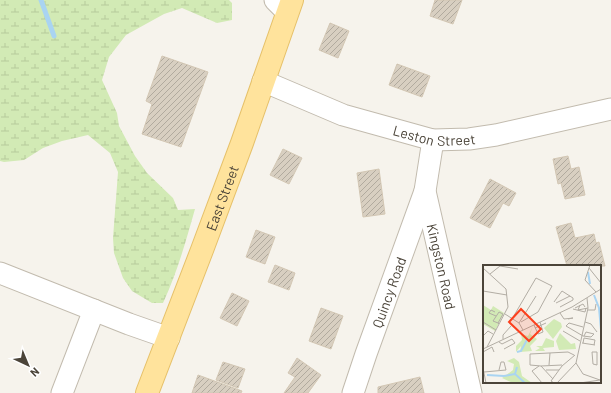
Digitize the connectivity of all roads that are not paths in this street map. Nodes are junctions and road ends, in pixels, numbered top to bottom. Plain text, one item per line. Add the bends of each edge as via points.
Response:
1 (285, 4) edge
2 (263, 82) junction
3 (611, 109) edge
4 (433, 140) junction
5 (425, 191) junction
6 (2, 280) edge
7 (94, 310) junction
8 (168, 338) junction
9 (62, 393) edge
10 (147, 393) edge
11 (353, 393) edge
12 (471, 393) edge

1 - 2 main road, East Street
2 - 4 street, Leston Street via 343,115
2 - 8 main road, East Street
3 - 4 street, Leston Street via 496,135
4 - 5 street, Kingston Road
5 - 11 street, Quincy Road
5 - 12 street, Kingston Road
6 - 7 street
7 - 8 street
7 - 9 street
8 - 10 main road, East Street

